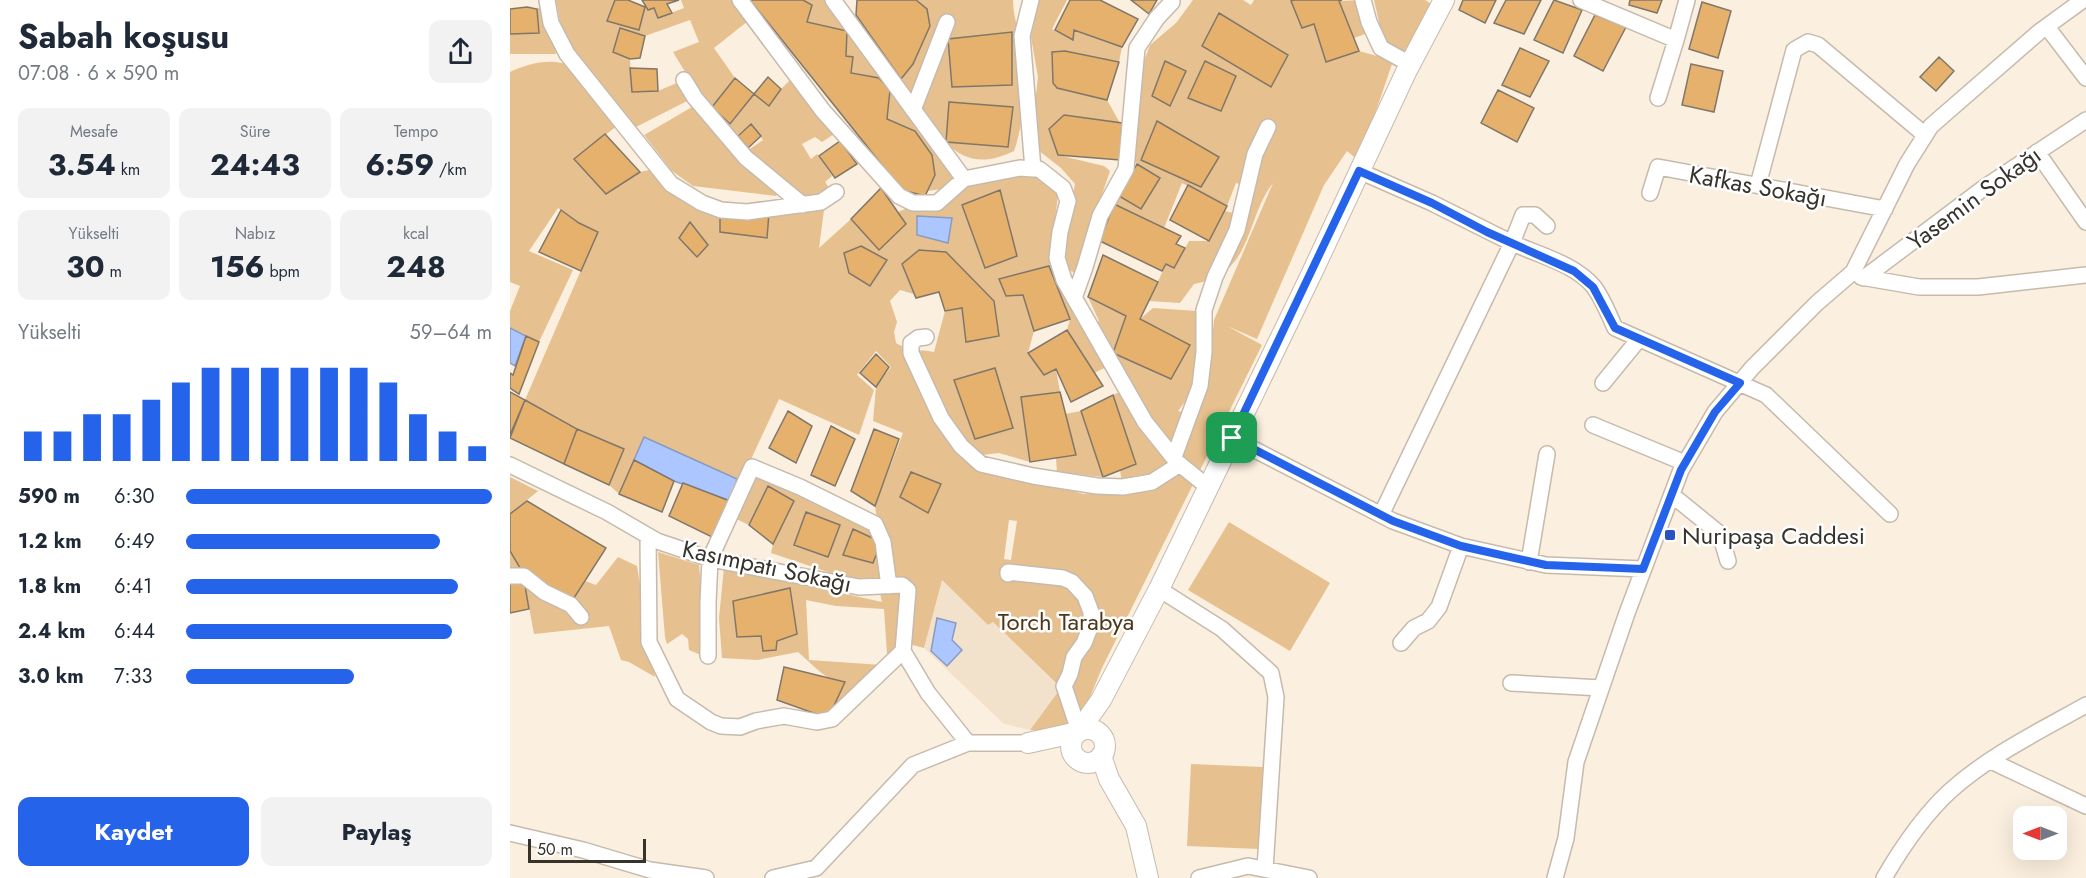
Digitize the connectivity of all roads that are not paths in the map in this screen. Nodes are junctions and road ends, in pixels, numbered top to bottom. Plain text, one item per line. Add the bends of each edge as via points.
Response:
1 (547, 0) edge
2 (740, 0) edge
3 (833, 0) edge
4 (1031, 0) edge
5 (1363, 0) edge
6 (1444, 0) edge
7 (1581, 0) edge
8 (1687, 0) edge
9 (2083, 0) edge
10 (1172, 2) dead end
11 (947, 22) dead end
12 (2047, 27) junction
13 (1676, 40) junction
14 (1410, 64) junction
15 (2086, 78) edge
16 (684, 80) dead end
17 (1658, 98) dead end
18 (913, 110) junction
19 (2086, 120) edge
20 (1268, 127) dead end
21 (1925, 135) junction
22 (2037, 152) junction
23 (1033, 169) junction
24 (1359, 171) junction
25 (964, 179) junction
26 (1758, 185) junction
27 (836, 192) dead end
28 (1650, 193) dead end
29 (803, 204) junction
30 (1886, 209) junction
31 (2086, 222) edge
32 (1547, 226) dead end
33 (1512, 243) junction
34 (1858, 275) junction
35 (2086, 275) edge
36 (1074, 298) junction
37 (926, 337) dead end
38 (1639, 339) junction
39 (1603, 383) dead end
40 (1740, 383) junction
41 (1593, 425) dead end
42 (1232, 438) junction
43 (1547, 454) dead end
44 (1177, 461) junction
45 (1685, 463) junction
46 (510, 465) edge
47 (1208, 487) junction
48 (1672, 495) junction
49 (1890, 514) dead end
50 (1381, 515) junction
51 (648, 536) junction
52 (1461, 546) junction
53 (710, 559) junction
54 (1529, 561) junction
55 (1728, 561) dead end
56 (1643, 569) junction
57 (1008, 574) dead end
58 (510, 576) edge
59 (889, 586) junction
60 (1159, 589) junction
61 (581, 617) dead end
62 (1401, 643) dead end
63 (903, 651) junction
64 (708, 656) dead end
65 (1511, 683) dead end
66 (1601, 688) junction
67 (2086, 705) edge
68 (1083, 732) junction
69 (968, 743) junction
70 (1028, 743) junction
71 (1088, 758) junction
72 (1991, 761) junction
73 (2086, 806) edge
74 (510, 833) edge
75 (1265, 869) junction
76 (1250, 872) edge
77 (706, 878) edge
78 (772, 878) edge
79 (1148, 878) edge
80 (1199, 878) edge
81 (1309, 878) edge
82 (1555, 878) edge
83 (1884, 878) edge

1 - 29 street via 551,23 567,54 671,184 721,210 747,212
2 - 25 street via 823,111 899,196 913,202 937,202
3 - 18 street
4 - 23 street via 1022,36
5 - 14 street via 1381,48
6 - 14 main road
7 - 13 street
8 - 13 street
9 - 12 street
10 - 36 street via 1137,48 1126,168 1100,216
11 - 18 street
12 - 15 street
12 - 21 street
13 - 17 street
14 - 24 main road
16 - 29 street via 746,158
18 - 25 street
19 - 22 street, Yasemin Sokağı
20 - 44 street via 1255,154 1237,230 1204,310 1200,386
21 - 26 street via 1818,45 1808,42 1794,50
21 - 30 street
22 - 31 street
22 - 34 street, Yasemin Sokağı
23 - 25 street
23 - 36 street via 1063,188 1068,201 1057,258
24 - 33 street
24 - 42 main road
26 - 28 street, Kafkas Sokağı via 1658,167
26 - 30 street, Kafkas Sokağı
27 - 29 street via 821,202
30 - 34 street
32 - 33 street via 1535,215 1523,215
33 - 38 street via 1584,278 1599,295 1615,328
33 - 50 street
34 - 35 street via 1919,287 1978,287
34 - 40 street via 1811,309
36 - 44 street via 1144,422
37 - 44 street via 911,343 911,352 941,418 960,446 981,464 1033,476 1123,487 1152,482
38 - 39 street
38 - 40 street
40 - 45 street via 1715,412
40 - 49 street via 1766,395
41 - 45 street
42 - 47 main road
42 - 50 street
43 - 54 street
44 - 47 street
45 - 48 street
46 - 51 street, Kasımpatı Sokağı
47 - 60 main road
48 - 55 street via 1720,534
48 - 56 street
50 - 52 street
51 - 53 street, Kasımpatı Sokağı
51 - 63 street via 649,642 677,699 711,722 740,727 784,716 817,722 832,719
52 - 54 street
52 - 62 street via 1439,607
53 - 59 street, Kasımpatı Sokağı via 859,587
53 - 59 street via 752,467 875,524 883,542
53 - 64 street
54 - 56 street
56 - 66 street
57 - 68 street via 1063,578 1085,596 1091,625 1064,686
58 - 61 street via 524,576 544,592 571,605
59 - 63 street via 902,585 908,590
60 - 68 main road
60 - 75 street via 1222,629 1271,673 1276,697
63 - 69 street via 928,693
65 - 66 street
66 - 82 street via 1576,762 1566,838
67 - 72 street
68 - 70 main road
68 - 71 main road via 1071,744
68 - 71 main road via 1104,739 1105,744
69 - 70 street
69 - 78 street via 913,765 816,868
70 - 71 main road
71 - 79 main road via 1109,779 1136,826
72 - 73 street
72 - 83 street via 1950,791 1911,835
74 - 77 street via 650,870
75 - 76 street
75 - 81 street
76 - 80 street

